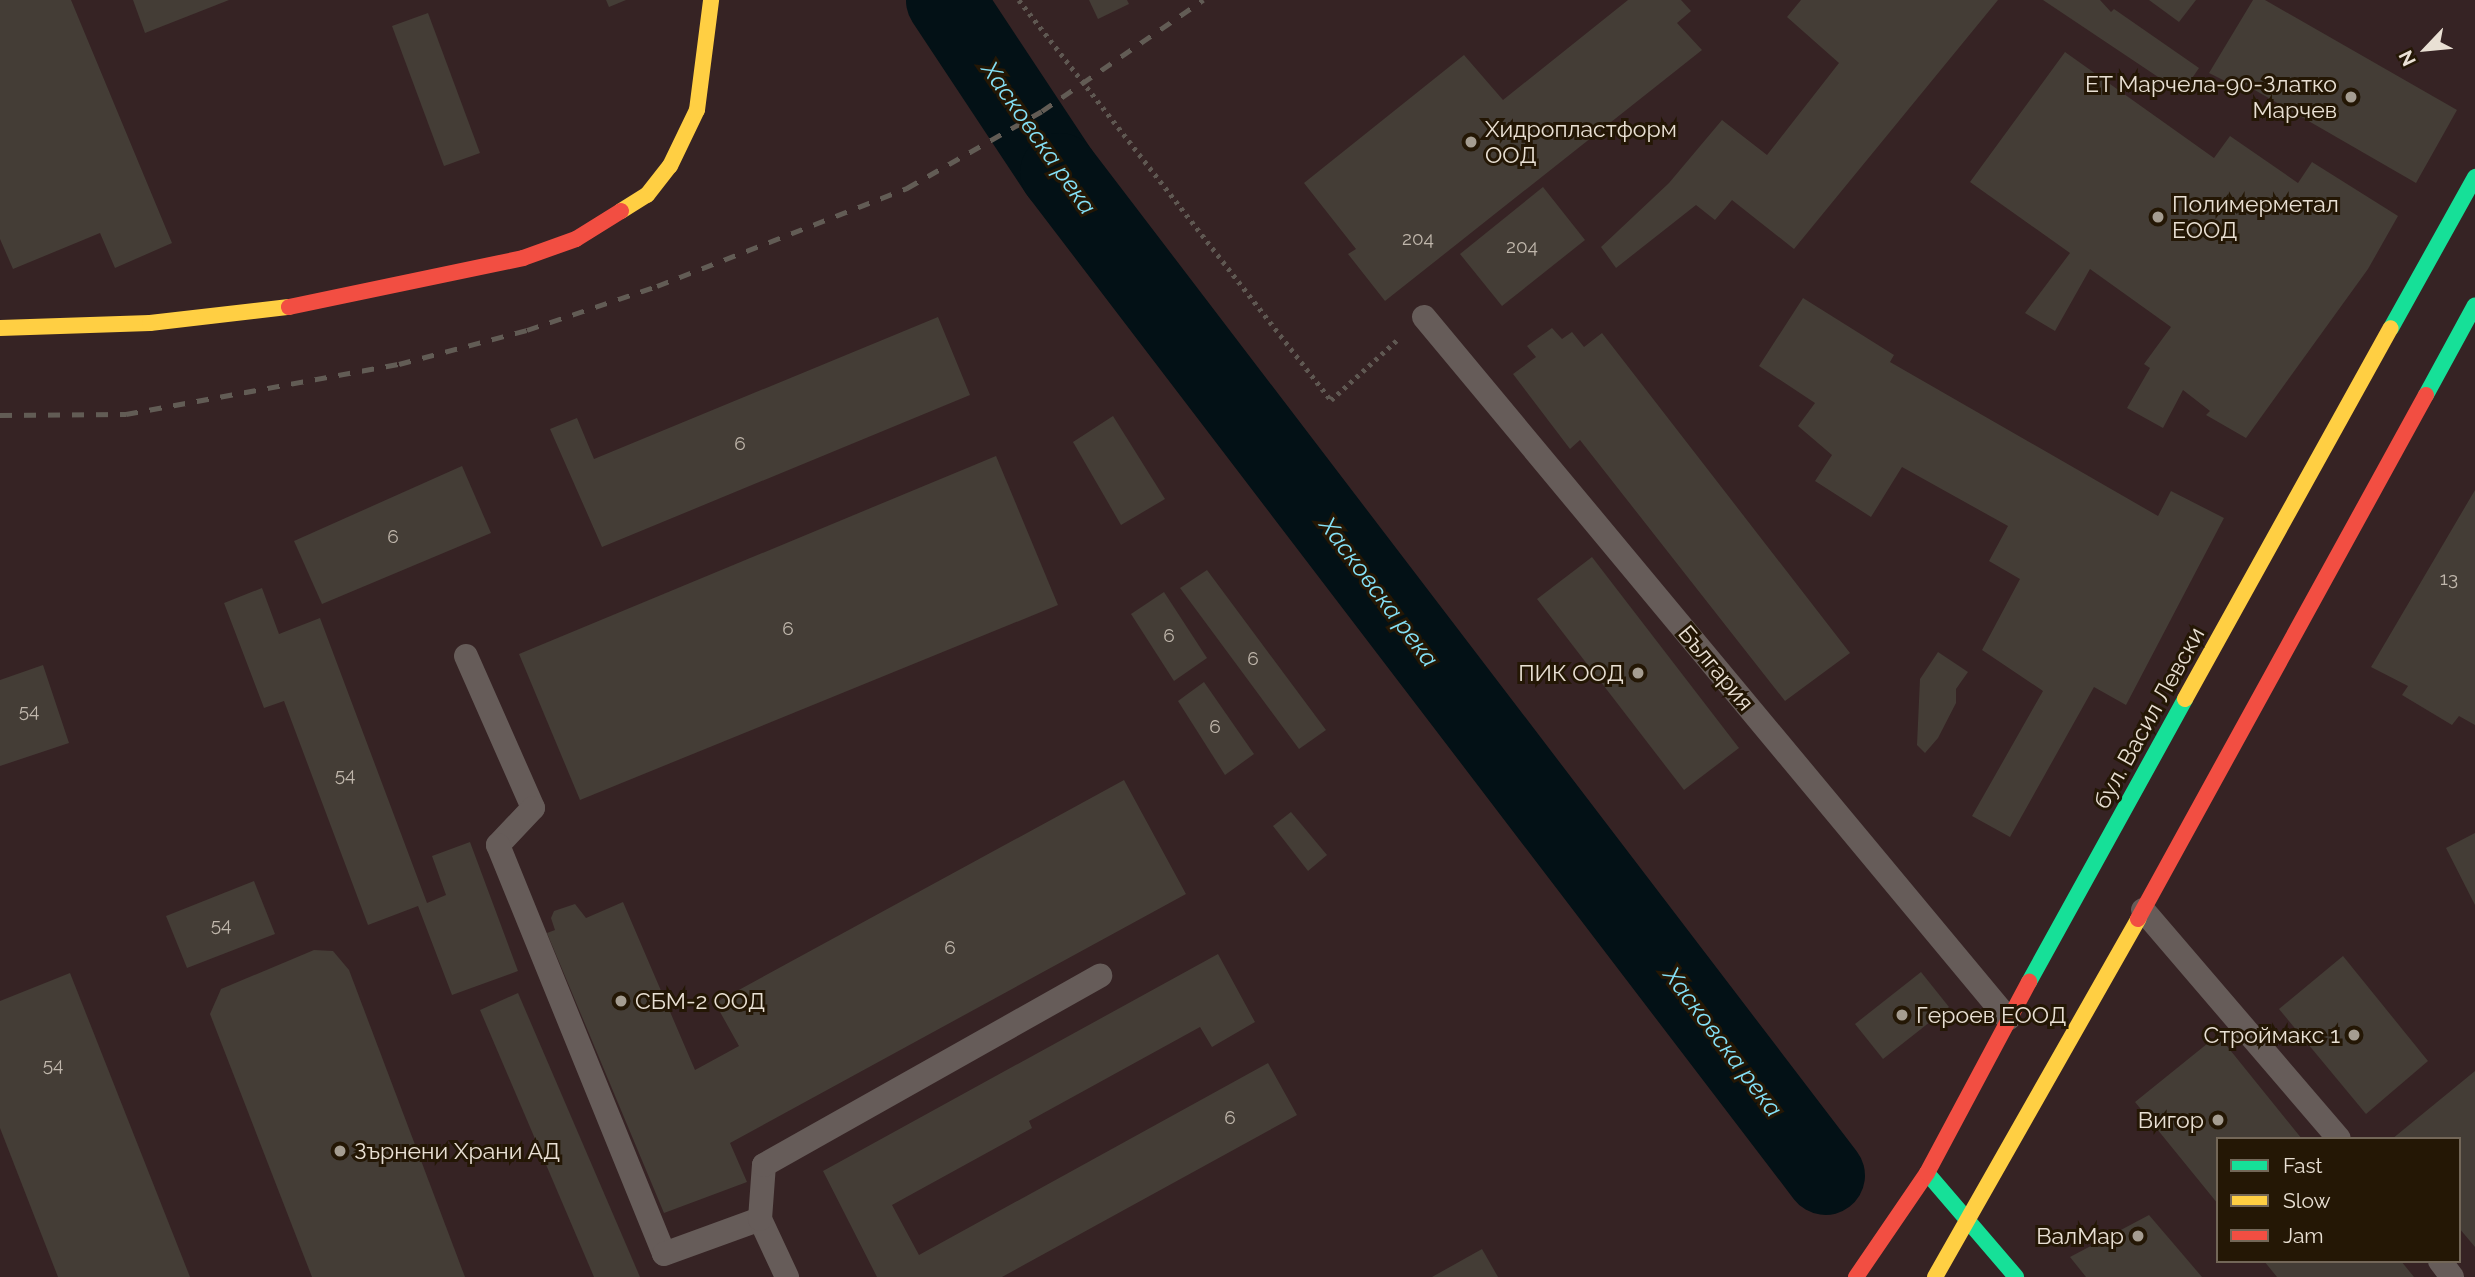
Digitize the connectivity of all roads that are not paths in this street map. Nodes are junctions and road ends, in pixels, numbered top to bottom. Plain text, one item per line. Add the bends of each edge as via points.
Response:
1 (711, 0) edge
2 (2475, 177) edge
3 (2475, 305) edge
4 (1424, 317) road end
5 (0, 328) edge
6 (466, 656) dead end
7 (2143, 910) junction
8 (1100, 976) dead end
9 (2008, 1019) junction
10 (2337, 1137) edge
11 (1927, 1173) junction
12 (760, 1219) junction
13 (1969, 1222) junction
14 (787, 1277) edge
15 (1856, 1277) edge
16 (1936, 1277) edge
17 (2016, 1277) edge

1 - 5 main road via 697,110 670,166 647,195 576,239 523,258 447,276 256,313 150,323
2 - 9 main road, бул. Васил Левски
3 - 7 main road
4 - 9 lane, България
6 - 12 lane via 533,808 498,845 663,1254
7 - 10 lane
7 - 13 main road
8 - 12 lane via 764,1165
9 - 11 main road, бул. Васил Левски
11 - 13 main road
11 - 15 main road, бул. Васил Левски
12 - 14 lane
13 - 16 main road
13 - 17 main road

